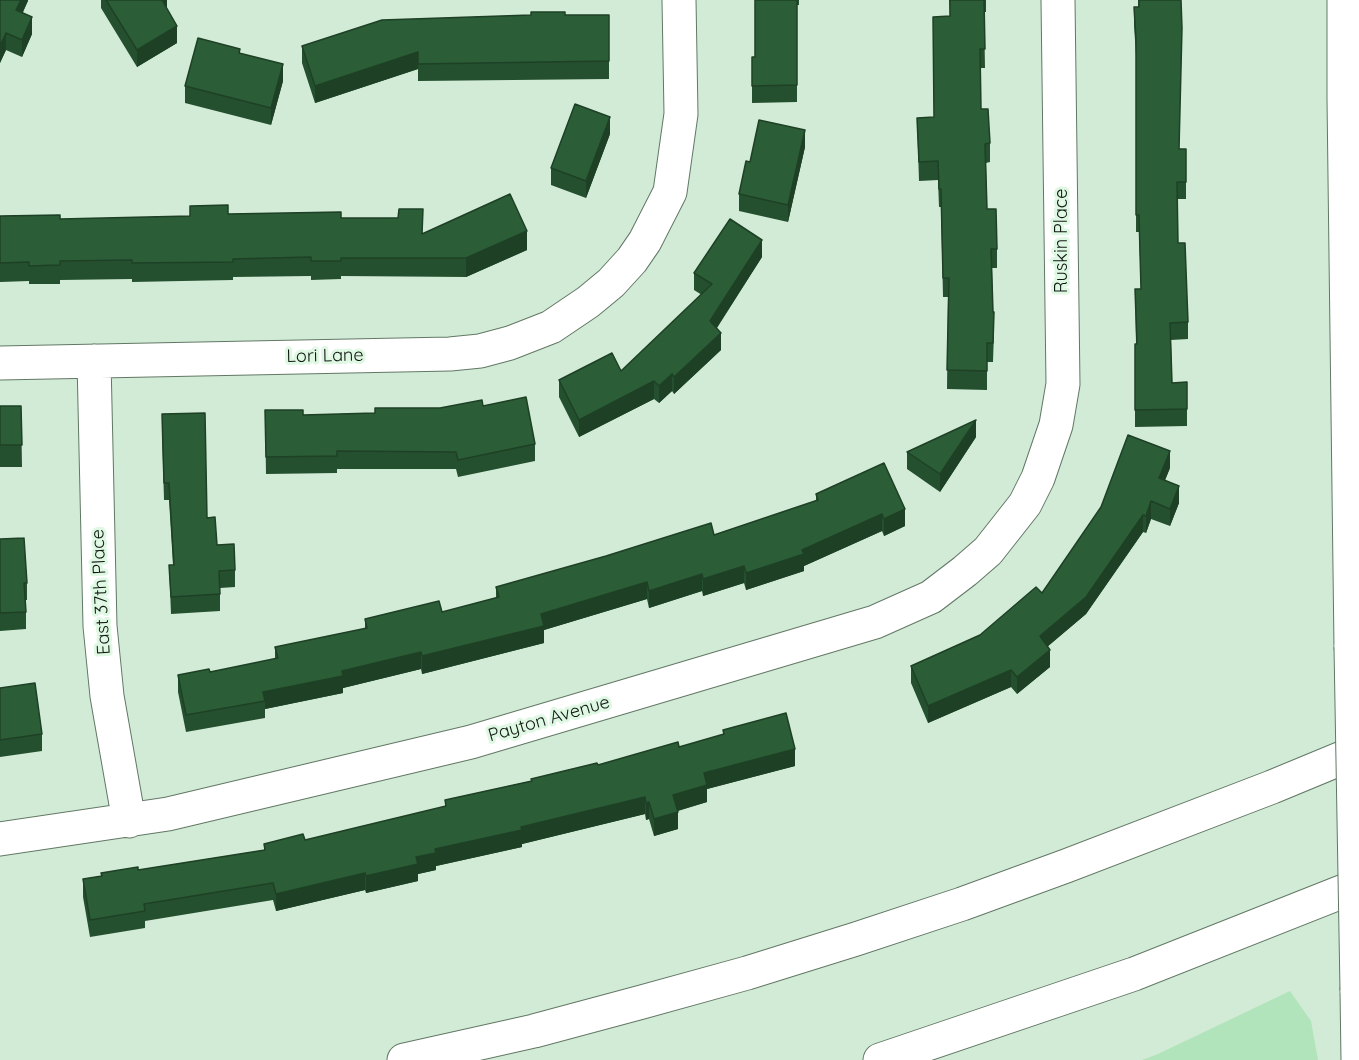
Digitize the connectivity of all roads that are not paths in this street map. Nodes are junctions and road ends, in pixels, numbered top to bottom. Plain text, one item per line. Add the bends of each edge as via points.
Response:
1 (679, 0) edge
2 (1058, 0) edge
3 (1344, 0) edge
4 (94, 361) junction
5 (0, 363) edge
6 (1038, 478) joint
7 (1359, 751) edge
8 (129, 821) junction
9 (0, 840) edge
10 (1359, 885) edge
11 (404, 1060) edge
12 (880, 1060) edge
13 (1358, 1060) edge

1 - 4 main road, Lori Lane via 681,114 670,192 645,241 611,283 551,327 510,343 450,354
2 - 6 main road, Ruskin Place via 1063,384 1056,425
3 - 13 main road, bridge
4 - 5 main road, Lori Lane
4 - 8 main road, East 37th Place via 100,626 107,696
6 - 8 main road, Payton Avenue via 1025,504 977,561 931,597 875,622 471,742
7 - 11 main road via 1066,866 867,935 642,1002
8 - 9 main road, Payton Avenue
10 - 12 main road via 1134,974

